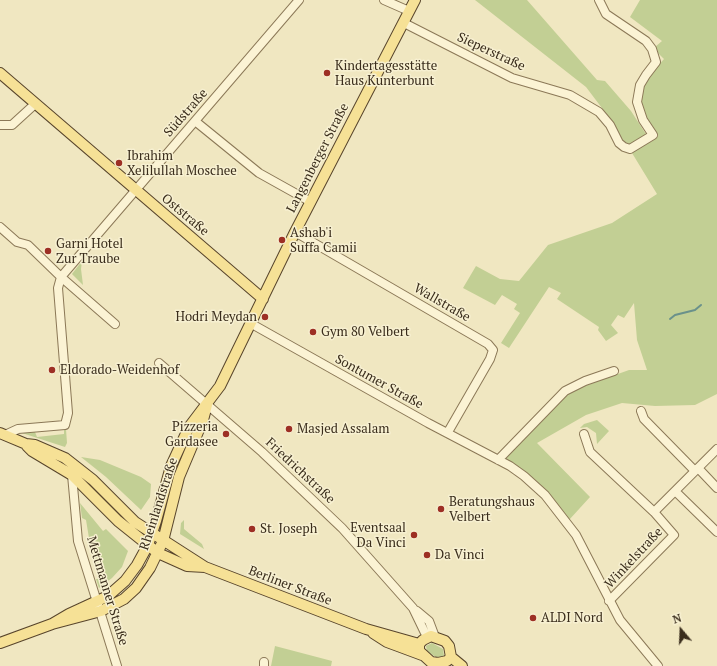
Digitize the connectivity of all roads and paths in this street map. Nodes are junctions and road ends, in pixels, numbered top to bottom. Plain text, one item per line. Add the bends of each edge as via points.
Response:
1 (299, 0) edge
2 (384, 0) edge
3 (415, 0) edge
4 (599, 0) edge
5 (409, 12) junction
6 (404, 23) junction
7 (0, 74) edge
8 (35, 104) junction
9 (195, 120) junction
10 (0, 125) edge
11 (136, 190) junction
12 (311, 202) junction
13 (0, 227) edge
14 (295, 232) junction
15 (61, 277) junction
16 (263, 298) junction
17 (250, 323) junction
18 (115, 324) dead end
19 (160, 363) dead end
20 (614, 370) dead end
21 (203, 409) junction
22 (641, 411) dead end
23 (448, 432) junction
24 (3, 434) edge
25 (584, 434) dead end
26 (26, 444) junction
27 (717, 449) edge
28 (498, 460) junction
29 (697, 469) junction
30 (72, 474) junction
31 (717, 488) edge
32 (675, 491) junction
33 (654, 512) junction
34 (717, 532) edge
35 (152, 534) junction
36 (163, 541) junction
37 (148, 545) junction
38 (158, 553) junction
39 (205, 567) junction
40 (610, 601) junction
41 (99, 607) junction
42 (366, 629) junction
43 (427, 639) junction
44 (0, 642) edge
45 (422, 655) junction
46 (446, 662) edge
47 (117, 666) edge
48 (462, 666) edge
49 (657, 666) edge

1 - 9 street, Südstraße
2 - 5 street
3 - 5 main road, Langenberger Straße
4 - 6 street, Sieperstraße via 606,14 646,41 656,62 640,85 637,102 643,120 653,135 630,149 624,148 607,121 592,107 557,89 512,78
5 - 6 main road, Langenberger Straße
6 - 12 main road, Langenberger Straße
7 - 8 main road, Oststraße
8 - 10 street via 12,124
8 - 11 main road, Oststraße
9 - 11 street, Südstraße
9 - 12 street via 259,173
11 - 15 street, Südstraße
11 - 16 main road, Oststraße
12 - 14 main road, Langenberger Straße
13 - 15 street via 17,242 28,245
14 - 16 main road, Langenberger Straße
14 - 23 street, Wallstraße via 488,344 493,350
15 - 18 street
15 - 24 street via 58,283 68,413 65,424 18,429
16 - 17 main road, Langenberger Straße
17 - 21 main road, Langenberger Straße via 220,386
17 - 23 street, Sontumer Straße
19 - 21 street, Friedrichstraße
20 - 28 street via 565,391
21 - 35 main road, Rheinlandstraße via 189,427 171,466
21 - 36 main road, Rheinlandstraße via 203,420 179,477
21 - 43 street, Friedrichstraße via 300,487 344,530 413,608 429,622
22 - 29 street via 644,419
23 - 28 street, Sontumer Straße
24 - 26 main road
25 - 33 street, Winkelstraße via 590,452
26 - 30 main road, Berliner Straße via 32,451
26 - 35 main road, Berliner Straße via 35,445 69,461 93,480 135,522
27 - 29 street, Winkelstraße
28 - 40 street, Sontumer Straße via 524,476 545,495 576,534
29 - 31 street
29 - 32 street, Winkelstraße
30 - 37 main road, Berliner Straße via 113,516
30 - 41 street, Mettmanner Straße via 78,541
32 - 33 street, Winkelstraße
32 - 34 street
33 - 40 street, Winkelstraße via 674,535
35 - 36 main road, Berliner Straße
35 - 37 main road, Rheinlandstraße
36 - 38 main road, Rheinlandstraße
36 - 39 main road, Berliner Straße
37 - 38 main road, Berliner Straße
37 - 41 main road, Rheinlandstraße via 125,581
38 - 39 main road, Berliner Straße via 187,566
38 - 41 main road, Rheinlandstraße via 146,575 124,599
39 - 42 main road, Berliner Straße
40 - 49 street, Sontumer Straße via 620,620
41 - 44 main road, Rheinlandstraße via 69,614 52,624
41 - 47 street, Mettmanner Straße
42 - 43 main road, Berliner Straße
42 - 45 main road, Berliner Straße via 387,642
43 - 45 main road via 418,651
43 - 46 main road via 447,643 452,652
45 - 46 main road via 431,662
46 - 48 main road

